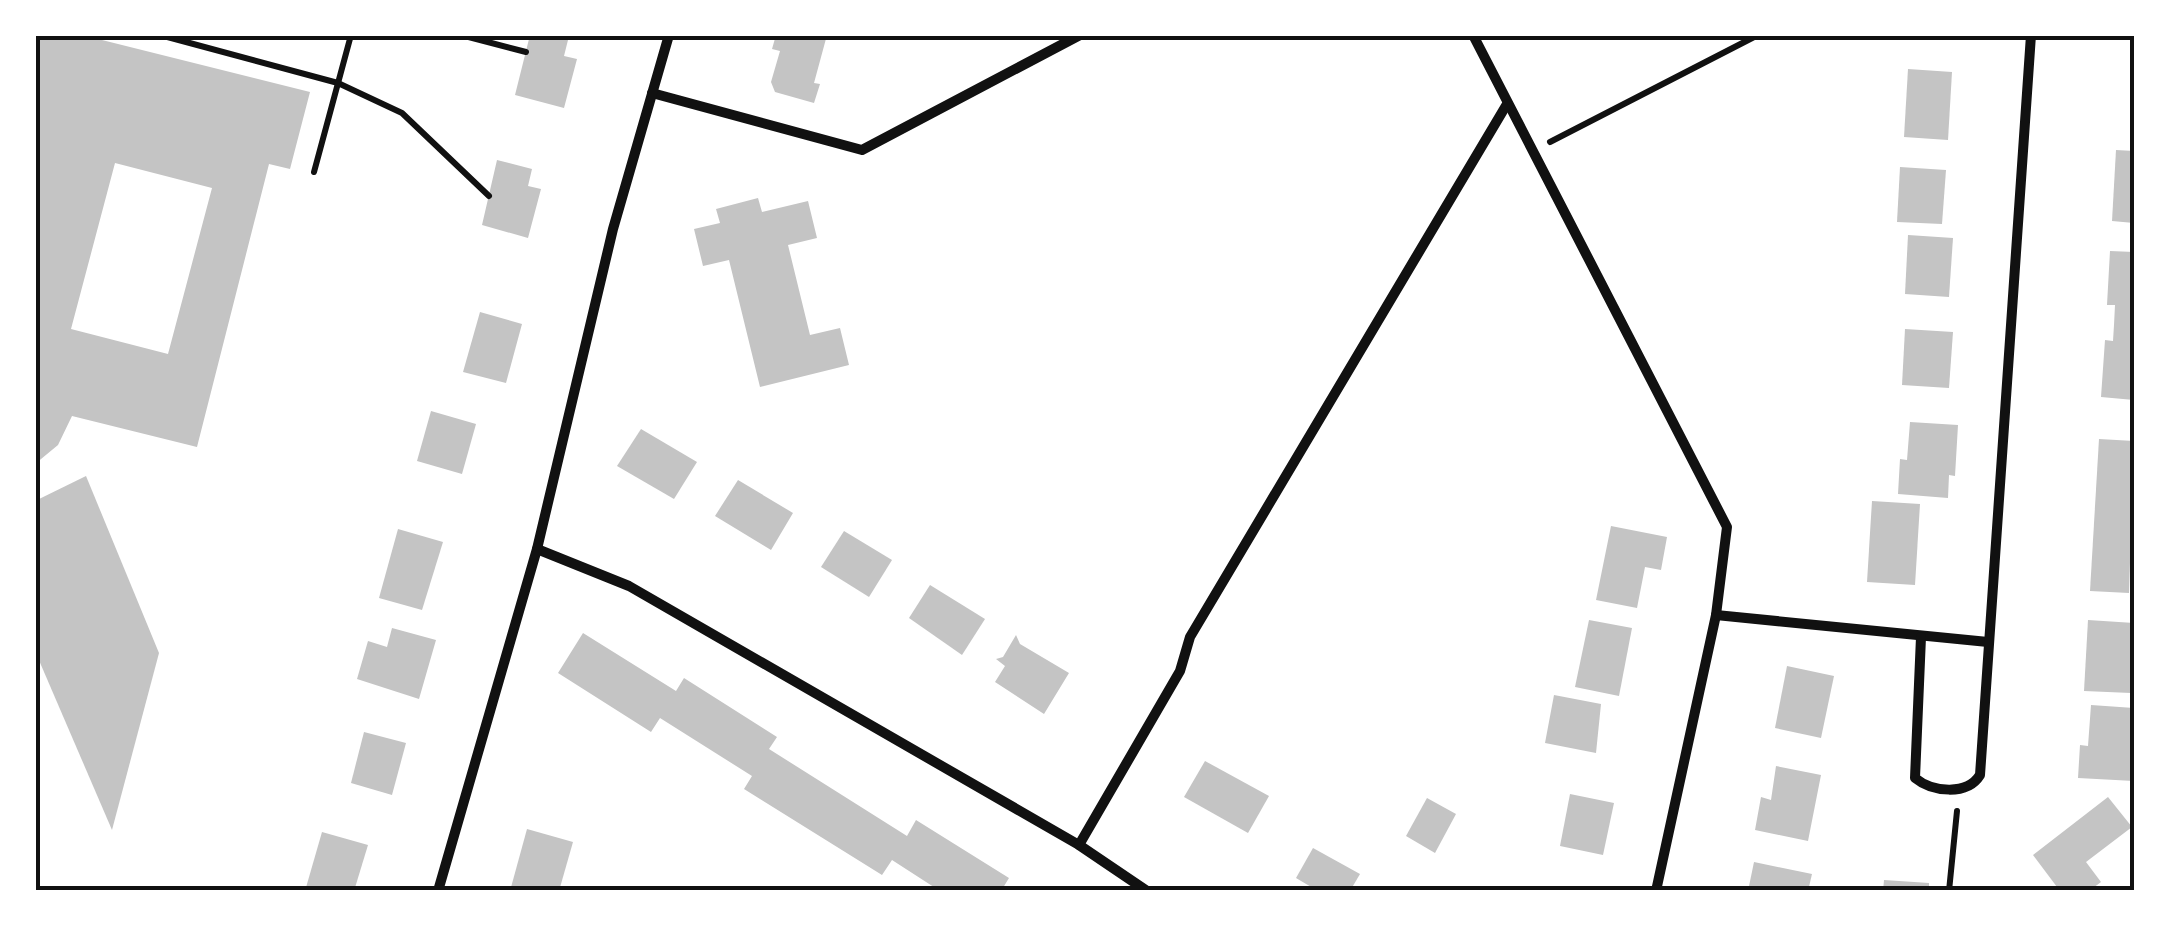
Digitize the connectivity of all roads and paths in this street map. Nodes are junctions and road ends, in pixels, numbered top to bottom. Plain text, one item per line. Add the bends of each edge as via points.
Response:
1 (160, 35) edge
2 (351, 35) edge
3 (461, 35) edge
4 (670, 35) edge
5 (1080, 35) edge
6 (1473, 35) edge
7 (1758, 35) edge
8 (2030, 35) edge
9 (526, 52) dead end
10 (338, 83) junction
11 (652, 92) junction
12 (1507, 104) junction
13 (1532, 152) junction
14 (314, 172) dead end
15 (489, 196) dead end
16 (537, 549) junction
17 (1716, 615) junction
18 (1921, 637) junction
19 (1988, 642) junction
20 (1959, 789) junction
21 (1079, 845) junction
22 (438, 891) edge
23 (1147, 891) edge
24 (1656, 891) edge
25 (1950, 891) edge

1 - 10 path
2 - 10 path
3 - 9 path
4 - 11 street
5 - 11 street via 862,150
6 - 12 street
7 - 13 path
8 - 19 street
10 - 14 path
10 - 15 path via 402,114
11 - 16 street
12 - 13 street
12 - 21 street via 1190,638 1180,672
13 - 17 street via 1727,526
16 - 21 street via 629,586
16 - 22 street
17 - 18 street
17 - 24 street
18 - 19 street
18 - 20 street via 1915,778 1925,786
19 - 20 street via 1980,775
20 - 25 path
21 - 23 street

